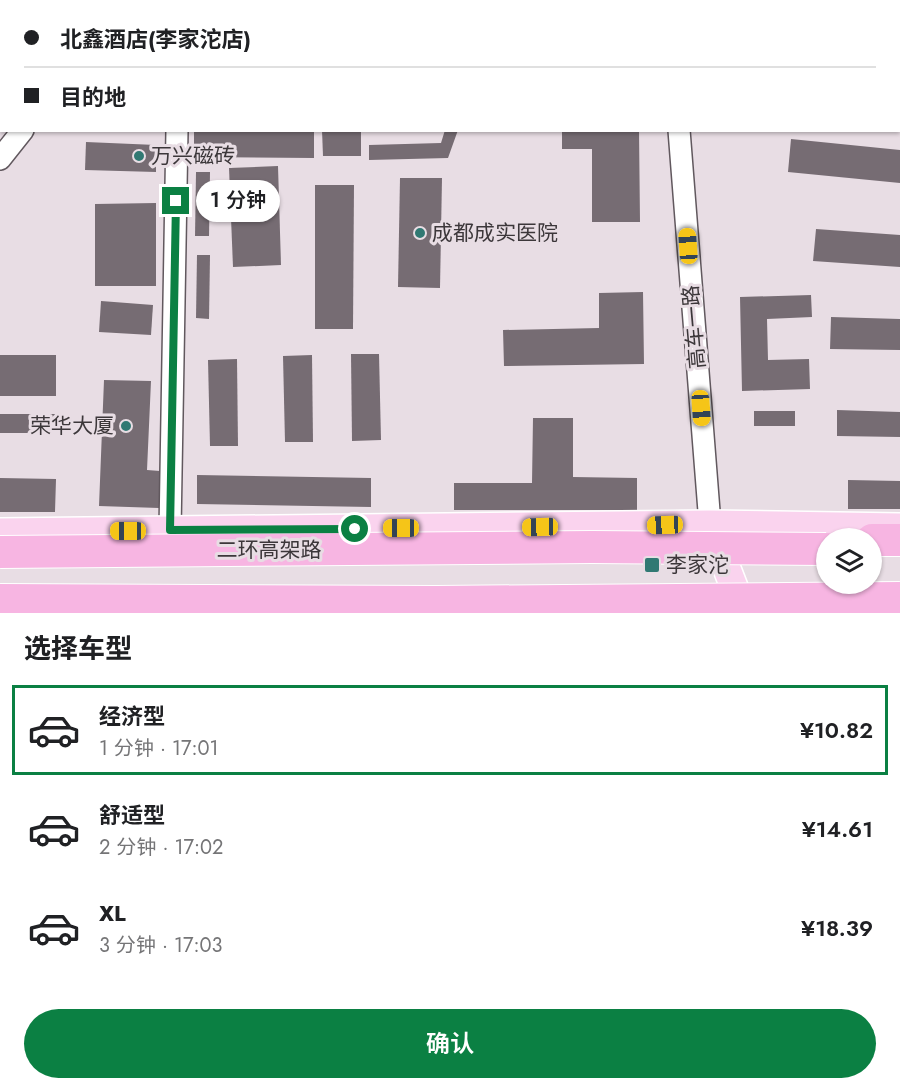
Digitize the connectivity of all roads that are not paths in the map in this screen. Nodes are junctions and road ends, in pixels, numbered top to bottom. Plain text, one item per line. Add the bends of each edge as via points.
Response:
1 (21, 132) edge
2 (177, 132) edge
3 (679, 132) edge
4 (0, 159) edge
5 (710, 524) junction
6 (900, 527) edge
7 (170, 530) junction
8 (0, 532) edge
9 (816, 539) edge
10 (882, 540) edge
11 (900, 540) edge
12 (592, 547) junction
13 (816, 549) edge
14 (882, 550) edge
15 (900, 550) edge
16 (0, 552) edge
17 (900, 598) edge
18 (0, 600) edge
19 (436, 602) junction
20 (475, 613) edge
21 (744, 613) edge

1 - 4 street
2 - 7 street
3 - 5 street, 高车一路
5 - 6 main road
5 - 7 main road
5 - 21 main road
7 - 8 main road
9 - 12 highway, bridge via 646,537
10 - 11 highway
12 - 13 highway, 二环高架路, bridge
12 - 16 highway, 二环高架路, bridge
14 - 15 highway
17 - 19 highway, bridge
18 - 19 highway, bridge
19 - 20 highway, bridge

